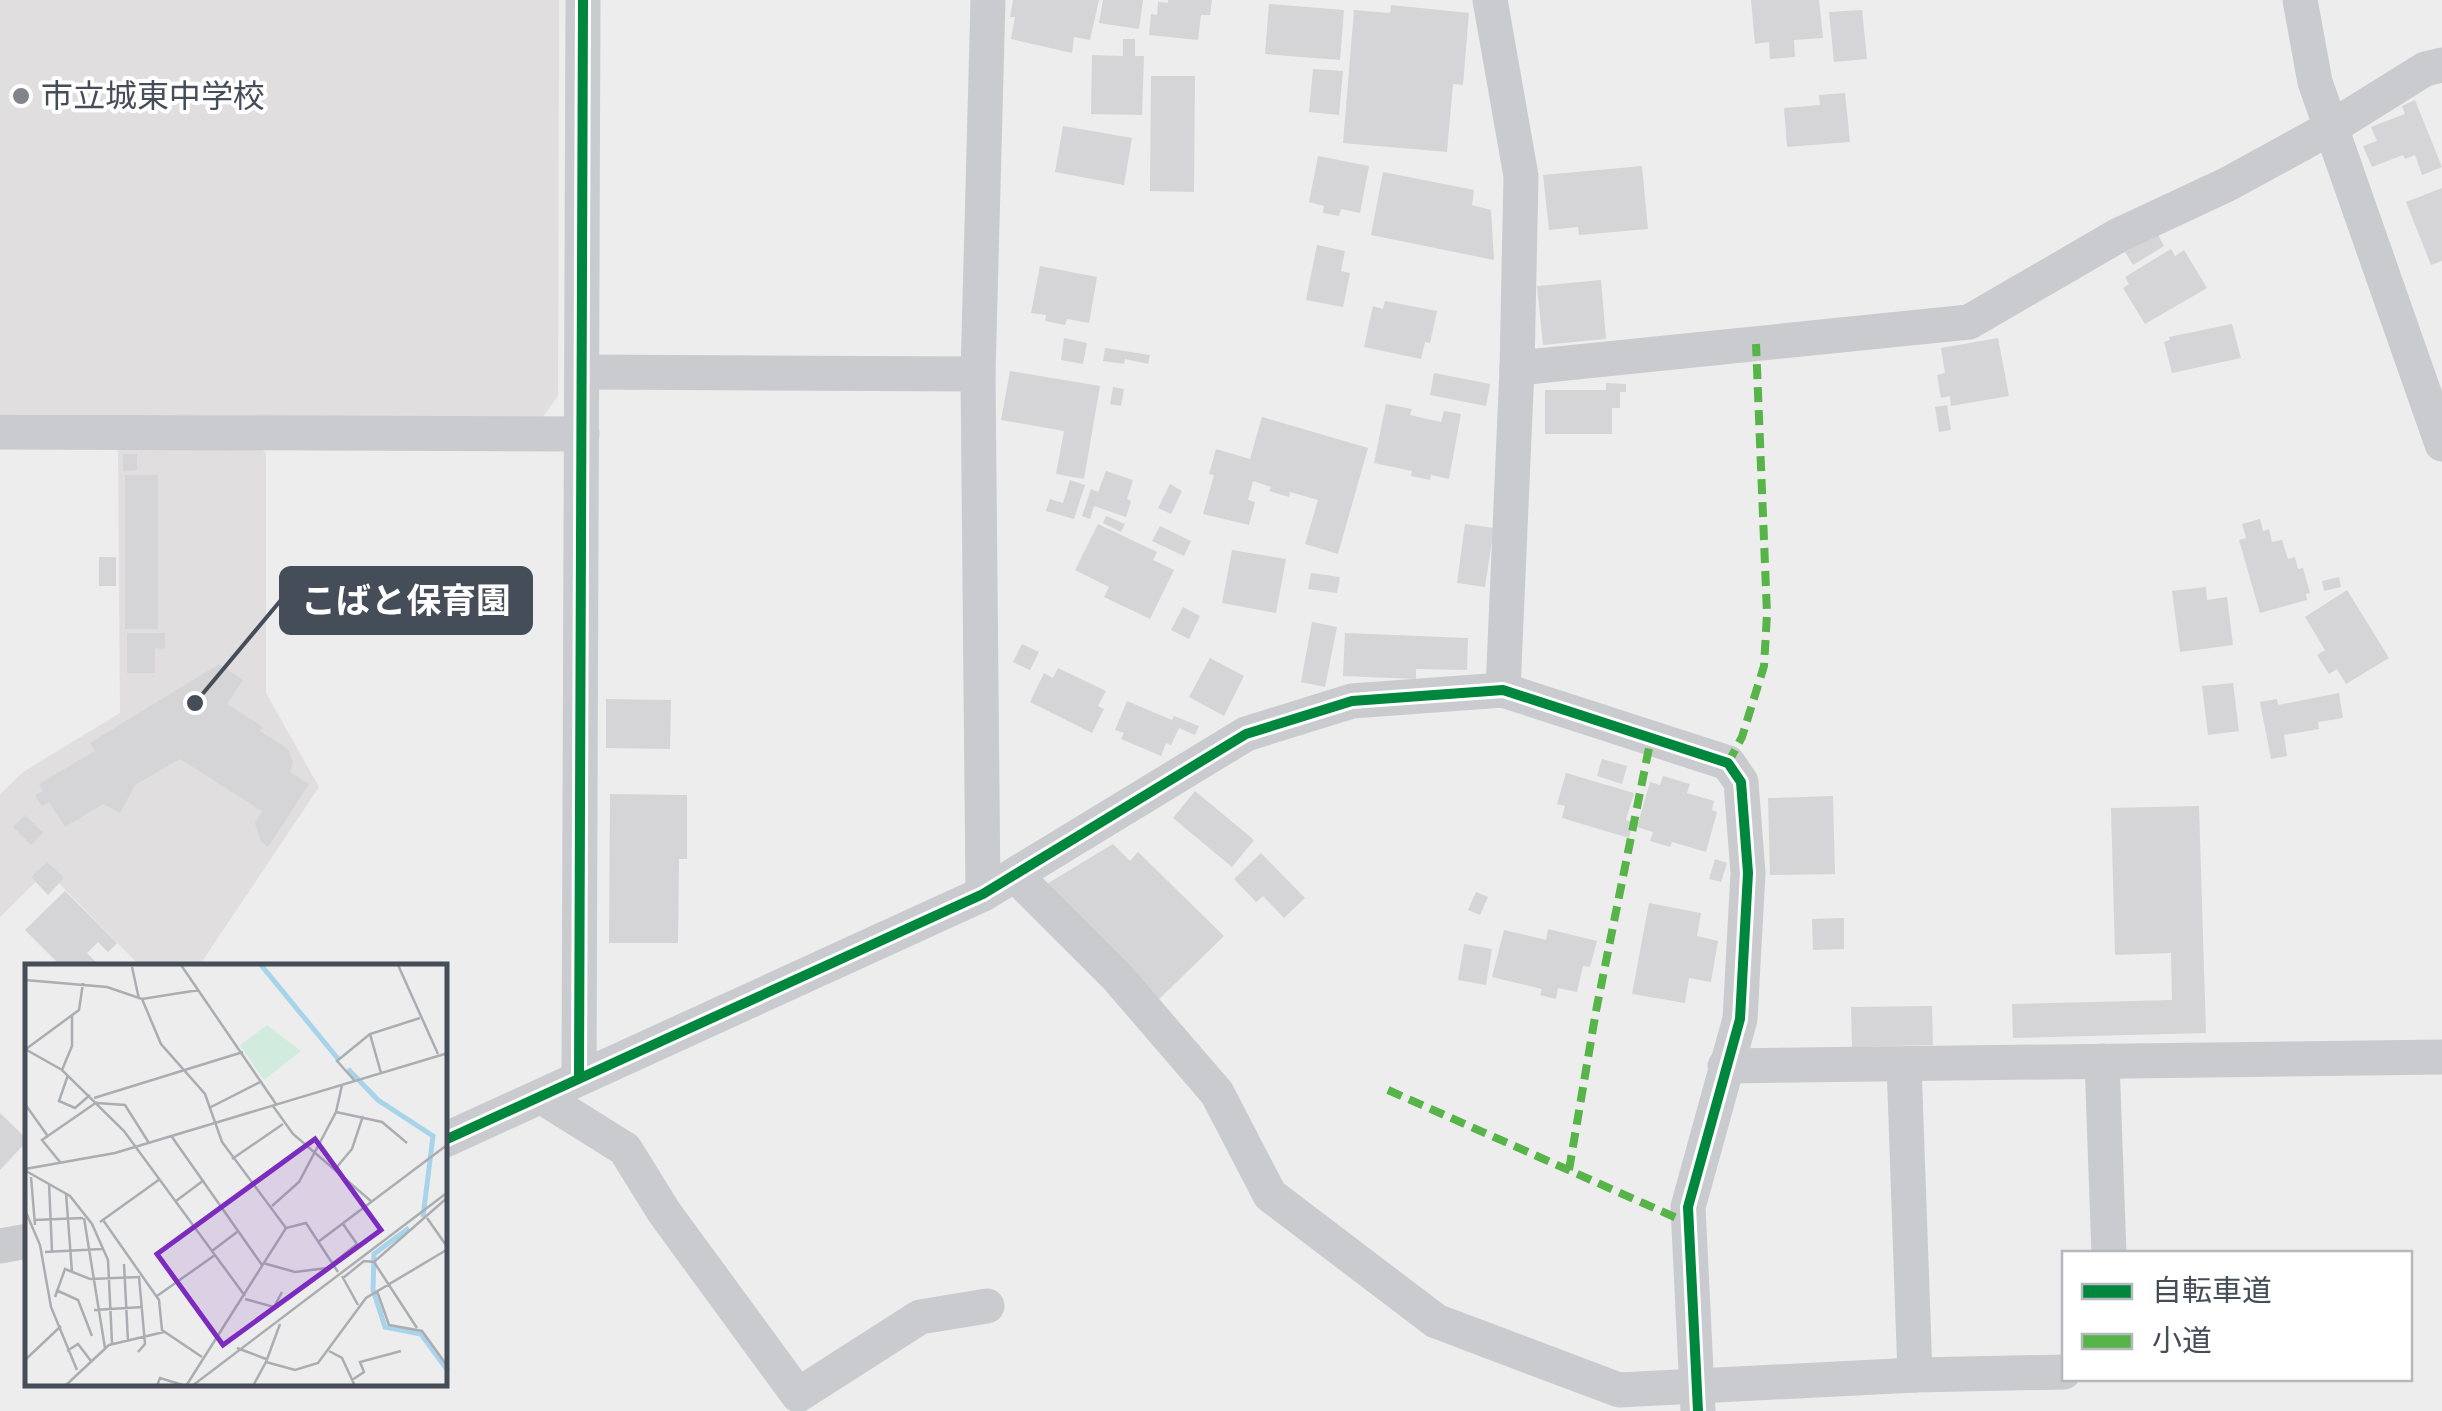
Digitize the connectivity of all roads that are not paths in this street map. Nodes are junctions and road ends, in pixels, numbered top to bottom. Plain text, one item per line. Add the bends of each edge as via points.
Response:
1 (583, 0) edge
2 (988, 0) edge
3 (1490, 0) edge
4 (2300, 0) edge
5 (2442, 65) edge
6 (2332, 126) junction
7 (1517, 368) junction
8 (582, 372) junction
9 (978, 374) junction
10 (0, 432) edge
11 (582, 434) junction
12 (2442, 444) edge
13 (1504, 690) junction
14 (1015, 875) junction
15 (983, 894) junction
16 (2442, 1057) edge
17 (2102, 1061) junction
18 (1904, 1064) junction
19 (1725, 1066) junction
20 (579, 1076) junction
21 (542, 1098) junction
22 (448, 1139) edge
23 (25, 1242) edge
24 (0, 1246) edge
25 (2109, 1251) edge
26 (987, 1306) dead end
27 (2062, 1372) edge
28 (1914, 1376) junction
29 (1698, 1398) edge

1 - 8 street
2 - 9 street
3 - 7 street via 1521,176
4 - 6 street via 2315,82
5 - 6 street
6 - 7 street via 2119,235 1968,322
6 - 12 street
7 - 13 street
8 - 9 street
8 - 11 street
9 - 15 street
10 - 11 street
11 - 20 street
13 - 14 street via 1352,701 1246,734
13 - 19 street via 1728,763 1741,782 1748,873 1740,1019
14 - 15 street
14 - 29 street via 1118,978 1216,1093 1270,1195 1436,1321 1618,1390
15 - 20 street
16 - 17 street
17 - 18 street
17 - 25 street
18 - 19 street
18 - 28 street
19 - 29 street via 1688,1207
20 - 21 street
21 - 22 street
21 - 26 street via 625,1149 798,1395 920,1317
23 - 24 street
27 - 28 street
28 - 29 street

